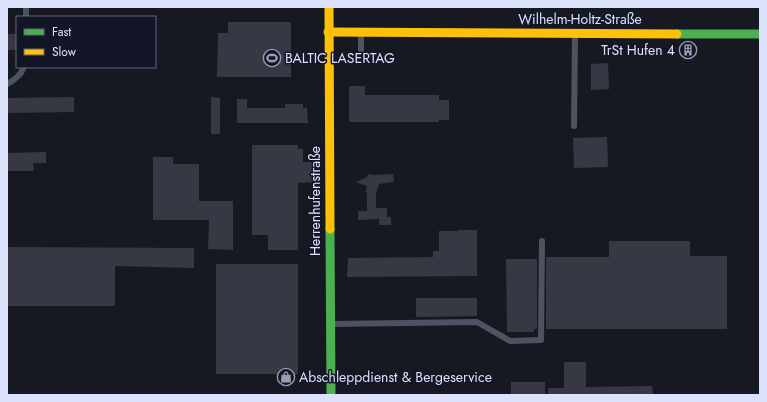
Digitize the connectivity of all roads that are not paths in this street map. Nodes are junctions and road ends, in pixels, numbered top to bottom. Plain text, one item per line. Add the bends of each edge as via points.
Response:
1 (329, 7) edge
2 (328, 32) junction
3 (362, 32) junction
4 (575, 33) junction
5 (760, 34) edge
6 (361, 51) dead end
7 (24, 68) edge
8 (7, 84) edge
9 (574, 126) dead end
10 (542, 242) dead end
11 (330, 324) junction
12 (330, 395) edge

1 - 2 street, Herrenhufenstraße
2 - 3 street, Wilhelm-Holtz-Straße
2 - 11 street, Herrenhufenstraße
3 - 4 street, Wilhelm-Holtz-Straße
3 - 6 lane
4 - 5 street, Wilhelm-Holtz-Straße
4 - 9 lane
7 - 8 lane via 15,80
10 - 11 lane via 541,340 510,341 477,322
11 - 12 street, Herrenhufenstraße

